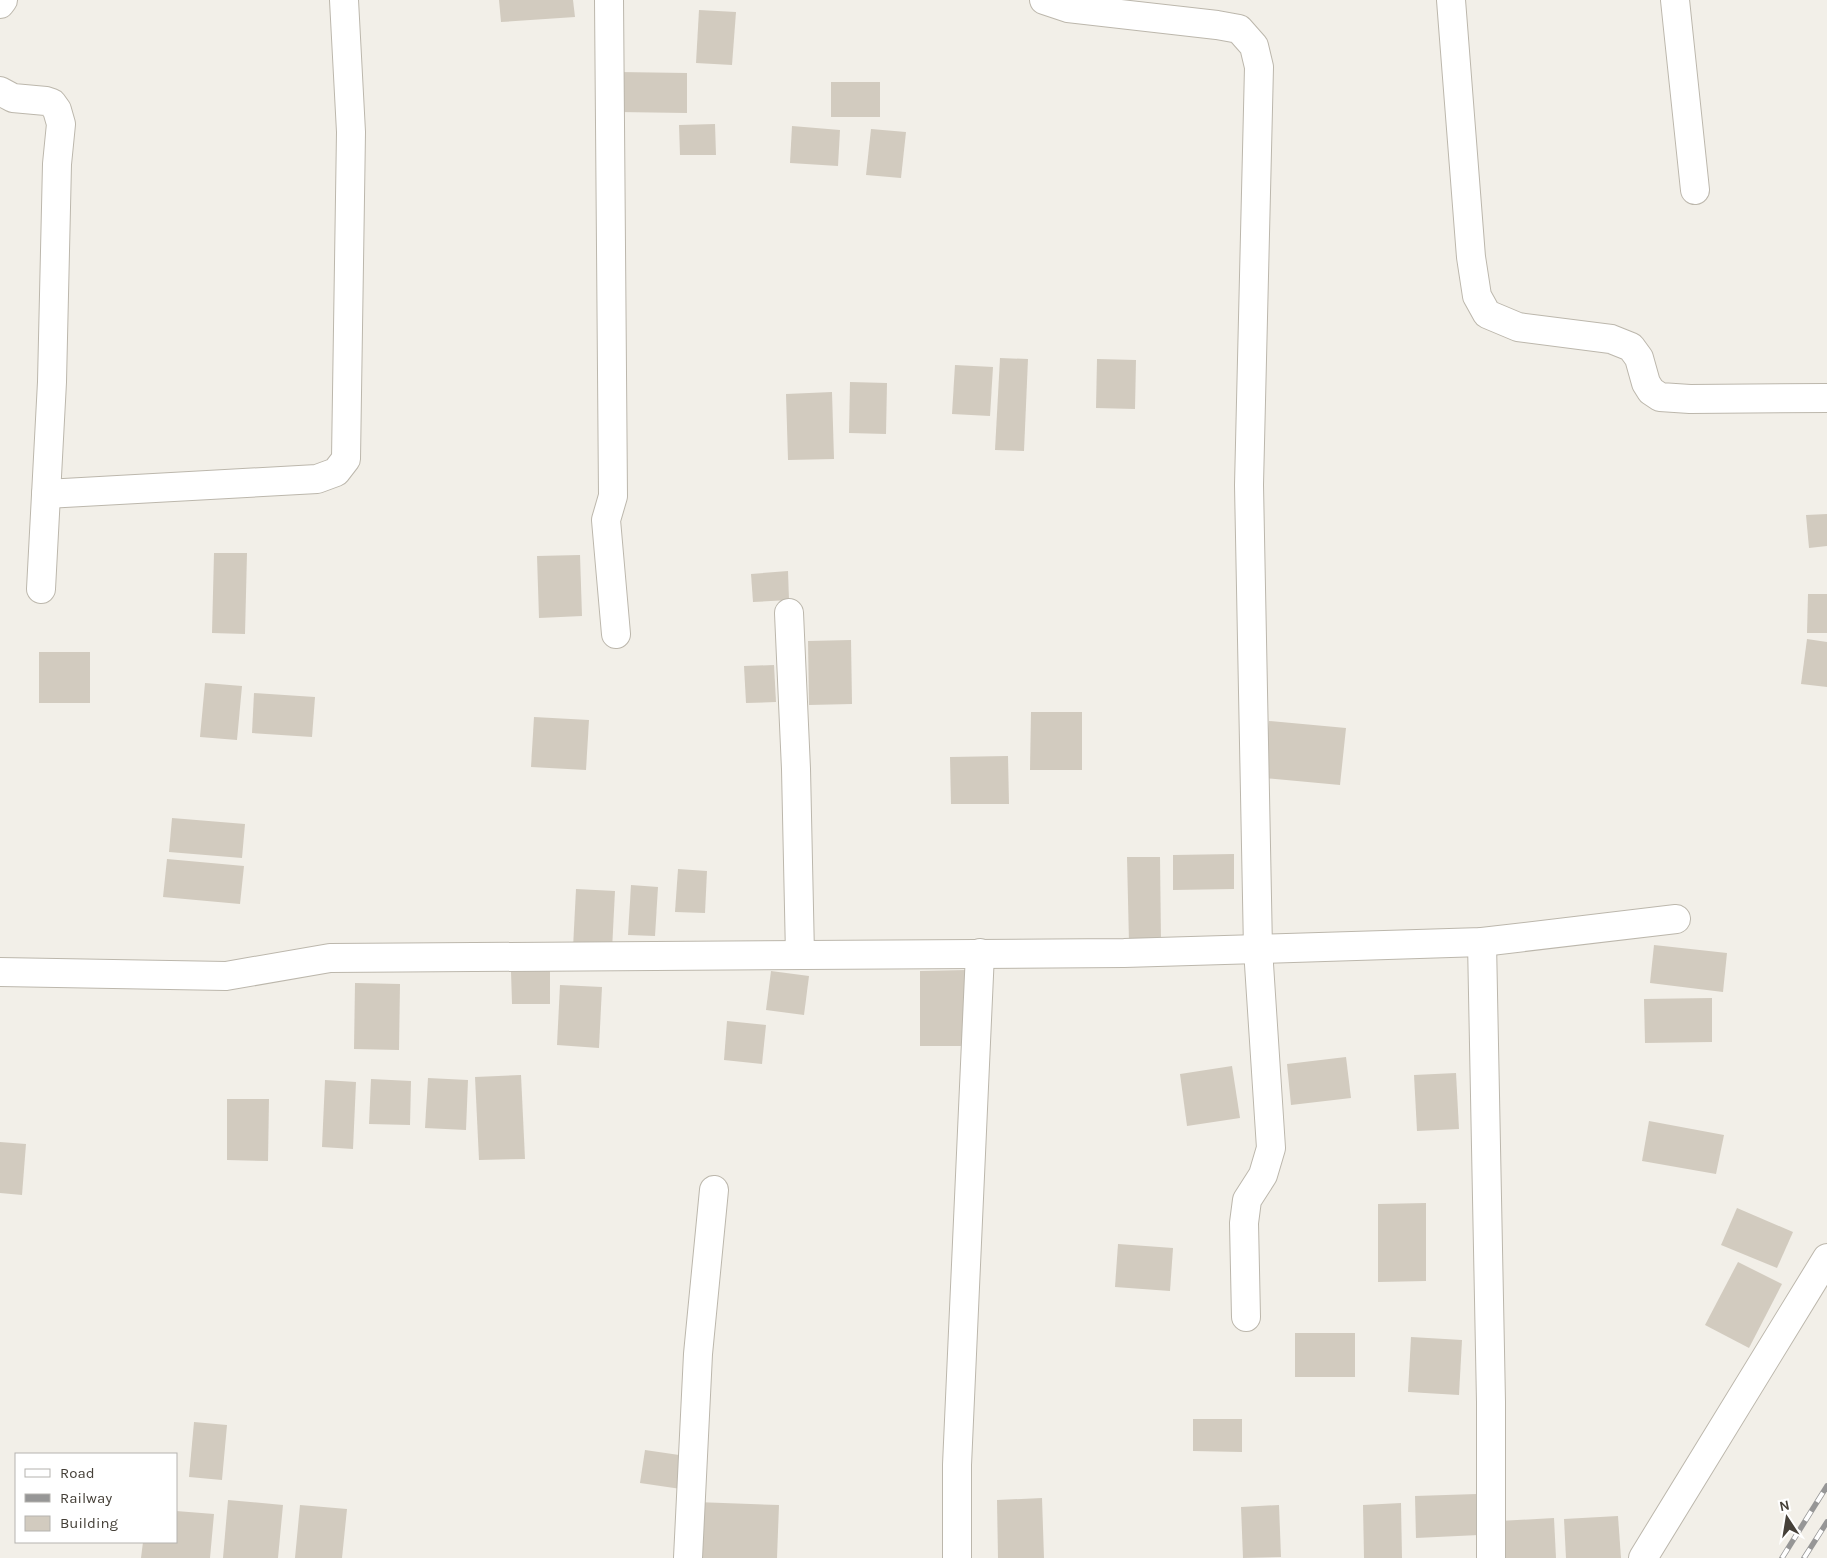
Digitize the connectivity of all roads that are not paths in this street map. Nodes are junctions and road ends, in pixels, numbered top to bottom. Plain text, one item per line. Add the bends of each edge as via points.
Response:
1 (2, 0) edge
2 (344, 0) edge
3 (609, 0) edge
4 (1044, 0) edge
5 (1451, 0) edge
6 (1675, 0) edge
7 (0, 4) edge
8 (0, 91) edge
9 (1695, 190) dead end
10 (1827, 398) edge
11 (46, 494) junction
12 (41, 589) dead end
13 (789, 613) dead end
14 (616, 634) dead end
15 (1676, 919) dead end
16 (1482, 942) junction
17 (1258, 950) junction
18 (980, 953) junction
19 (800, 955) junction
20 (0, 972) edge
21 (714, 1190) dead end
22 (1827, 1258) edge
23 (1246, 1317) dead end
24 (688, 1558) edge
25 (957, 1558) edge
26 (1490, 1558) edge
27 (1643, 1558) edge

1 - 7 street
2 - 11 street via 351,132 346,459 336,472 318,479
3 - 14 street via 613,496 606,520
4 - 17 street via 1068,8 1239,29 1254,46 1258,66 1248,485
5 - 10 street via 1471,257 1478,296 1487,314 1518,327 1611,339 1630,347 1639,358 1651,392 1660,397
6 - 9 street
8 - 11 street via 13,98 52,103 61,124
11 - 12 street
13 - 19 street
15 - 16 street
16 - 17 street
16 - 26 street via 1491,1393
17 - 18 street
17 - 23 street via 1271,1148 1263,1175 1247,1200 1244,1224
18 - 19 street
18 - 25 street via 957,1465
19 - 20 street via 330,958 226,976
21 - 24 street via 698,1354
22 - 27 street

